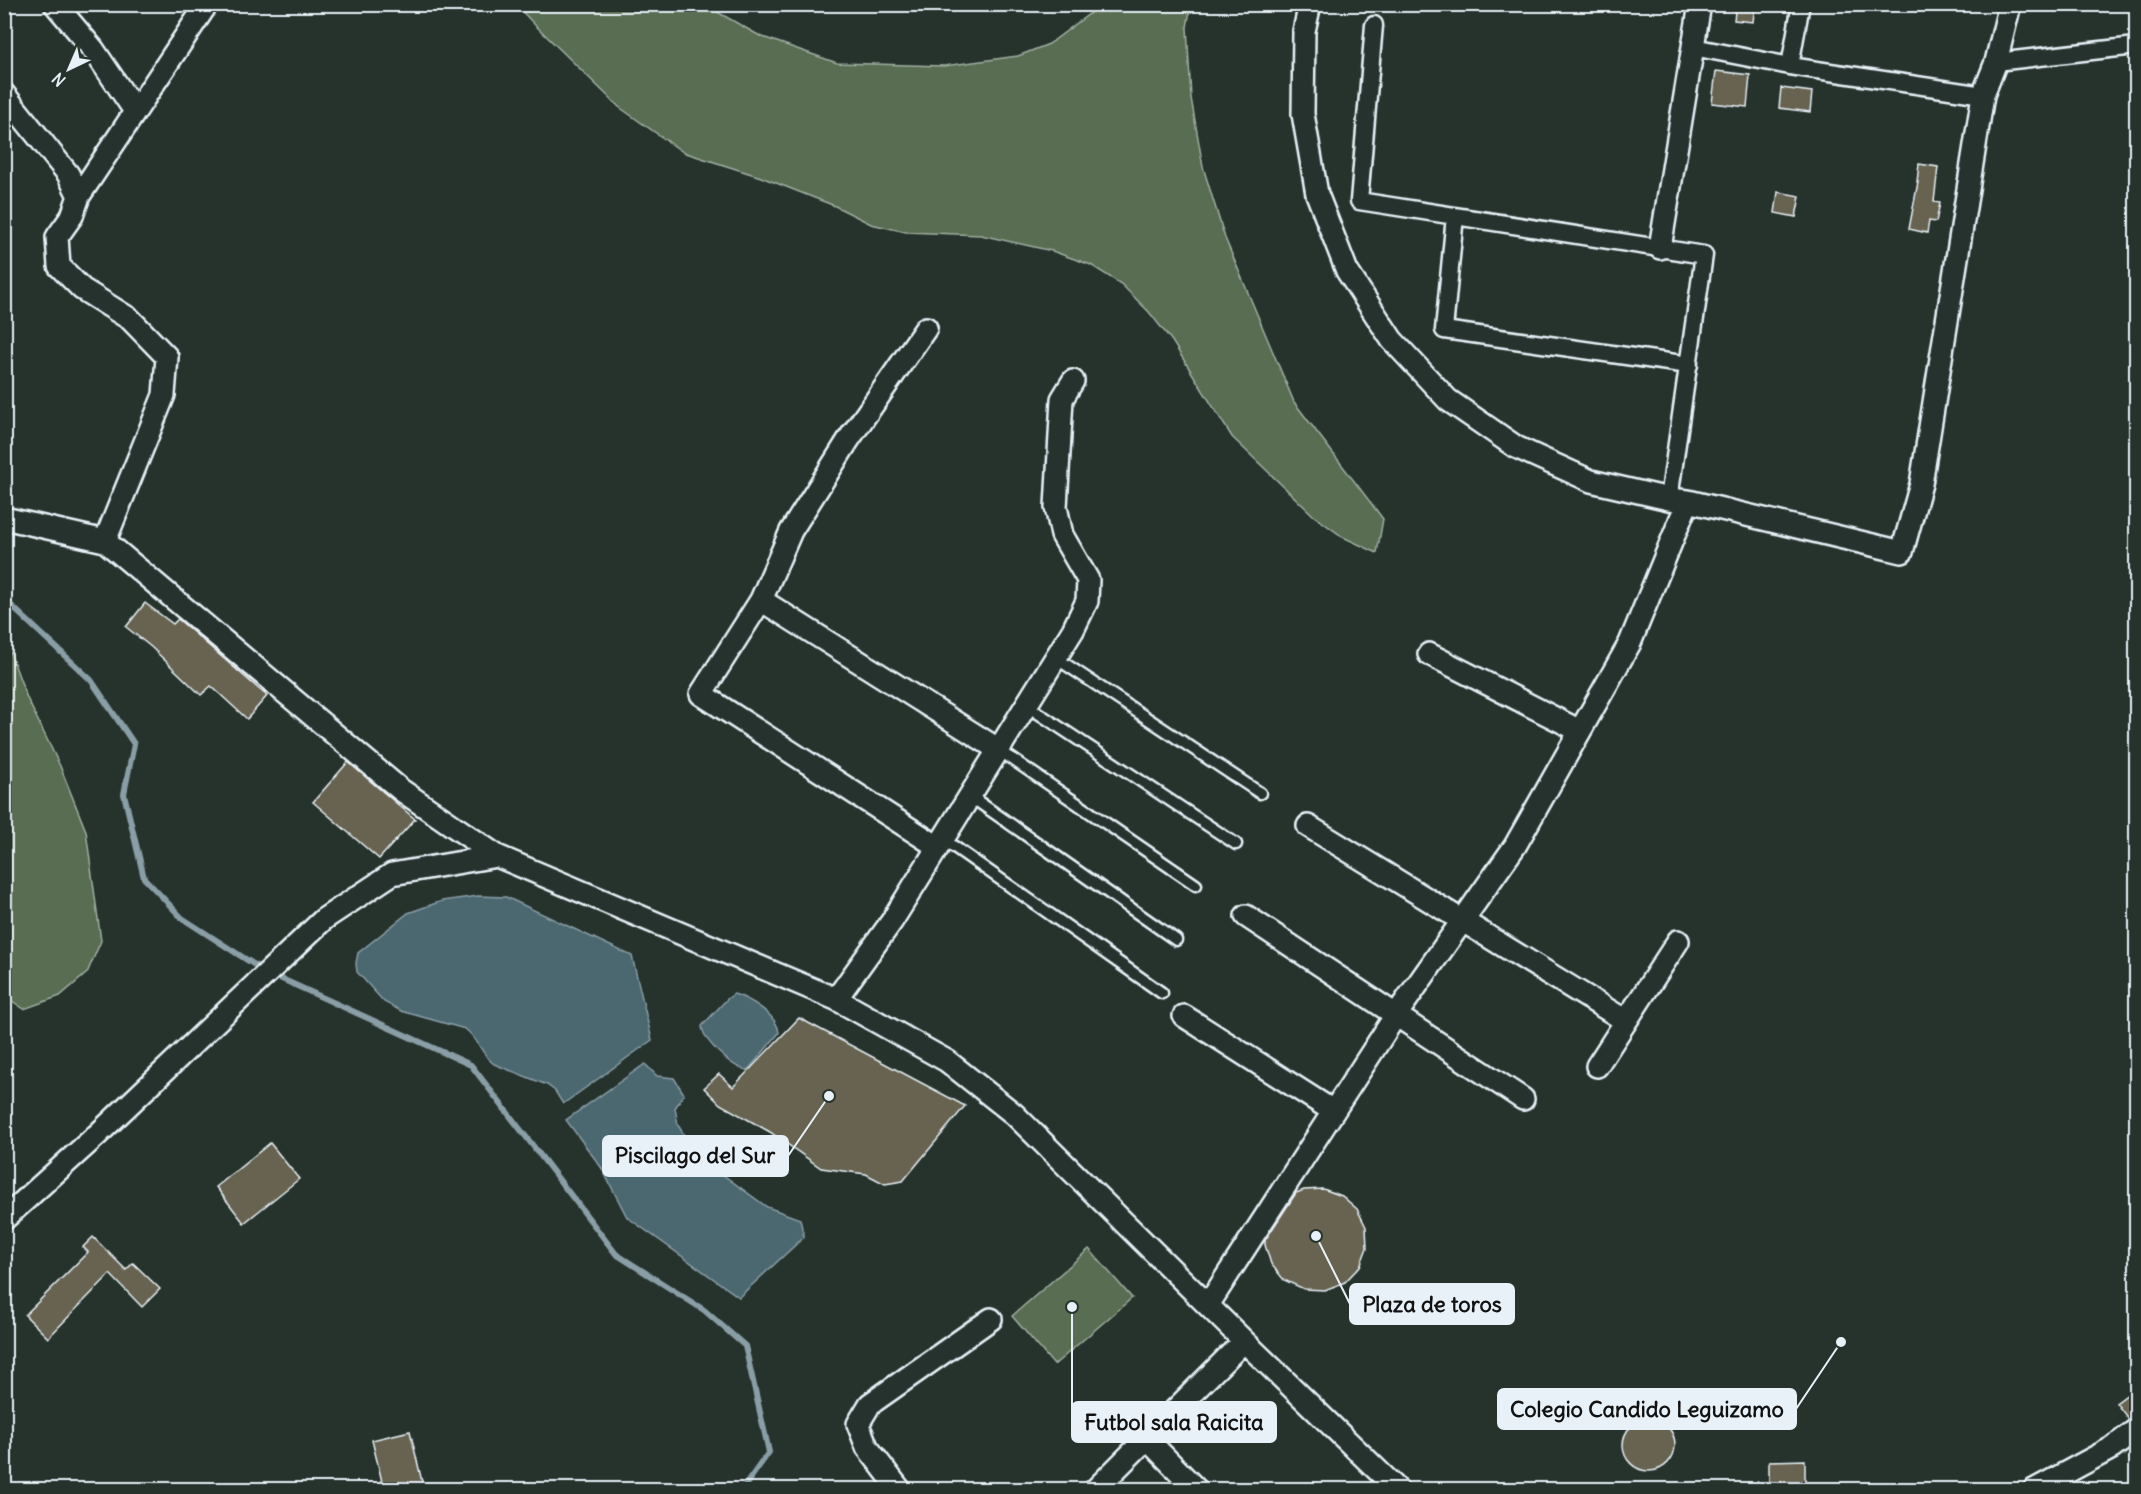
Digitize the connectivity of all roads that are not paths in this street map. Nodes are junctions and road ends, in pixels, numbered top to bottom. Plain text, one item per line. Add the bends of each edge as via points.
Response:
1 (55, 4) edge
2 (207, 4) edge
3 (1310, 4) edge
4 (1700, 4) edge
5 (1801, 4) edge
6 (2010, 4) edge
7 (1374, 25) dead end
8 (2136, 46) edge
9 (1693, 47) junction
10 (1996, 62) junction
11 (1790, 66) junction
12 (4, 94) edge
13 (1983, 95) junction
14 (135, 111) junction
15 (79, 196) junction
16 (1455, 216) junction
17 (1660, 248) junction
18 (926, 328) dead end
19 (1689, 364) junction
20 (1073, 381) dead end
21 (1678, 500) junction
22 (4, 518) edge
23 (105, 541) junction
24 (761, 600) junction
25 (1429, 654) dead end
26 (1056, 658) junction
27 (1026, 705) junction
28 (1580, 731) junction
29 (999, 750) junction
30 (1260, 794) dead end
31 (970, 796) junction
32 (1308, 826) dead end
33 (941, 843) junction
34 (1236, 844) dead end
35 (497, 856) junction
36 (1196, 885) dead end
37 (1246, 916) dead end
38 (1462, 922) junction
39 (1176, 940) dead end
40 (1678, 940) dead end
41 (1162, 993) dead end
42 (836, 999) junction
43 (1396, 1015) junction
44 (1184, 1016) dead end
45 (1626, 1021) junction
46 (1597, 1066) dead end
47 (1523, 1099) dead end
48 (1333, 1111) junction
49 (4, 1219) edge
50 (1208, 1305) junction
51 (991, 1319) dead end
52 (1244, 1341) junction
53 (2136, 1430) edge
54 (1147, 1439) junction
55 (900, 1490) edge
56 (1095, 1490) edge
57 (1197, 1490) edge
58 (1398, 1490) edge
59 (2034, 1490) edge

1 - 14 street
2 - 14 street
3 - 21 street via 1304,32 1303,114 1317,194 1347,271 1392,340 1448,400 1516,447 1591,481
4 - 9 street
5 - 11 street
6 - 10 street
7 - 16 street via 1359,201
8 - 10 street
9 - 11 street
9 - 17 street
10 - 13 street
11 - 13 street
12 - 15 street via 68,174
13 - 21 street via 1921,484 1902,552
14 - 15 street
15 - 23 street via 72,216 57,237 59,266 82,290 130,319 167,357 164,395
16 - 17 street
16 - 19 street via 1444,330
17 - 19 street via 1704,255
18 - 24 street via 791,531
19 - 21 street
20 - 26 street via 1062,399 1056,507 1062,535 1088,580 1087,601
21 - 28 street via 1630,643
22 - 23 street
23 - 35 street via 401,790
24 - 29 street
24 - 33 street via 701,694
25 - 28 street
26 - 27 street
26 - 30 lane
27 - 29 street
27 - 34 lane
28 - 38 street via 1515,846
29 - 31 street
29 - 36 lane
31 - 33 street
31 - 39 lane
32 - 38 street
33 - 41 lane
33 - 42 street
35 - 42 street
35 - 49 street via 392,874 324,919 97,1136
37 - 43 street
38 - 43 street
38 - 45 street
40 - 45 street
42 - 50 street via 948,1061 1014,1114
43 - 47 street
43 - 48 street
44 - 48 street
45 - 46 street
48 - 50 street
50 - 52 street
51 - 55 street via 870,1404 858,1424 867,1447
52 - 54 street
52 - 58 street
53 - 59 street via 2112,1448
54 - 56 street
54 - 57 street

